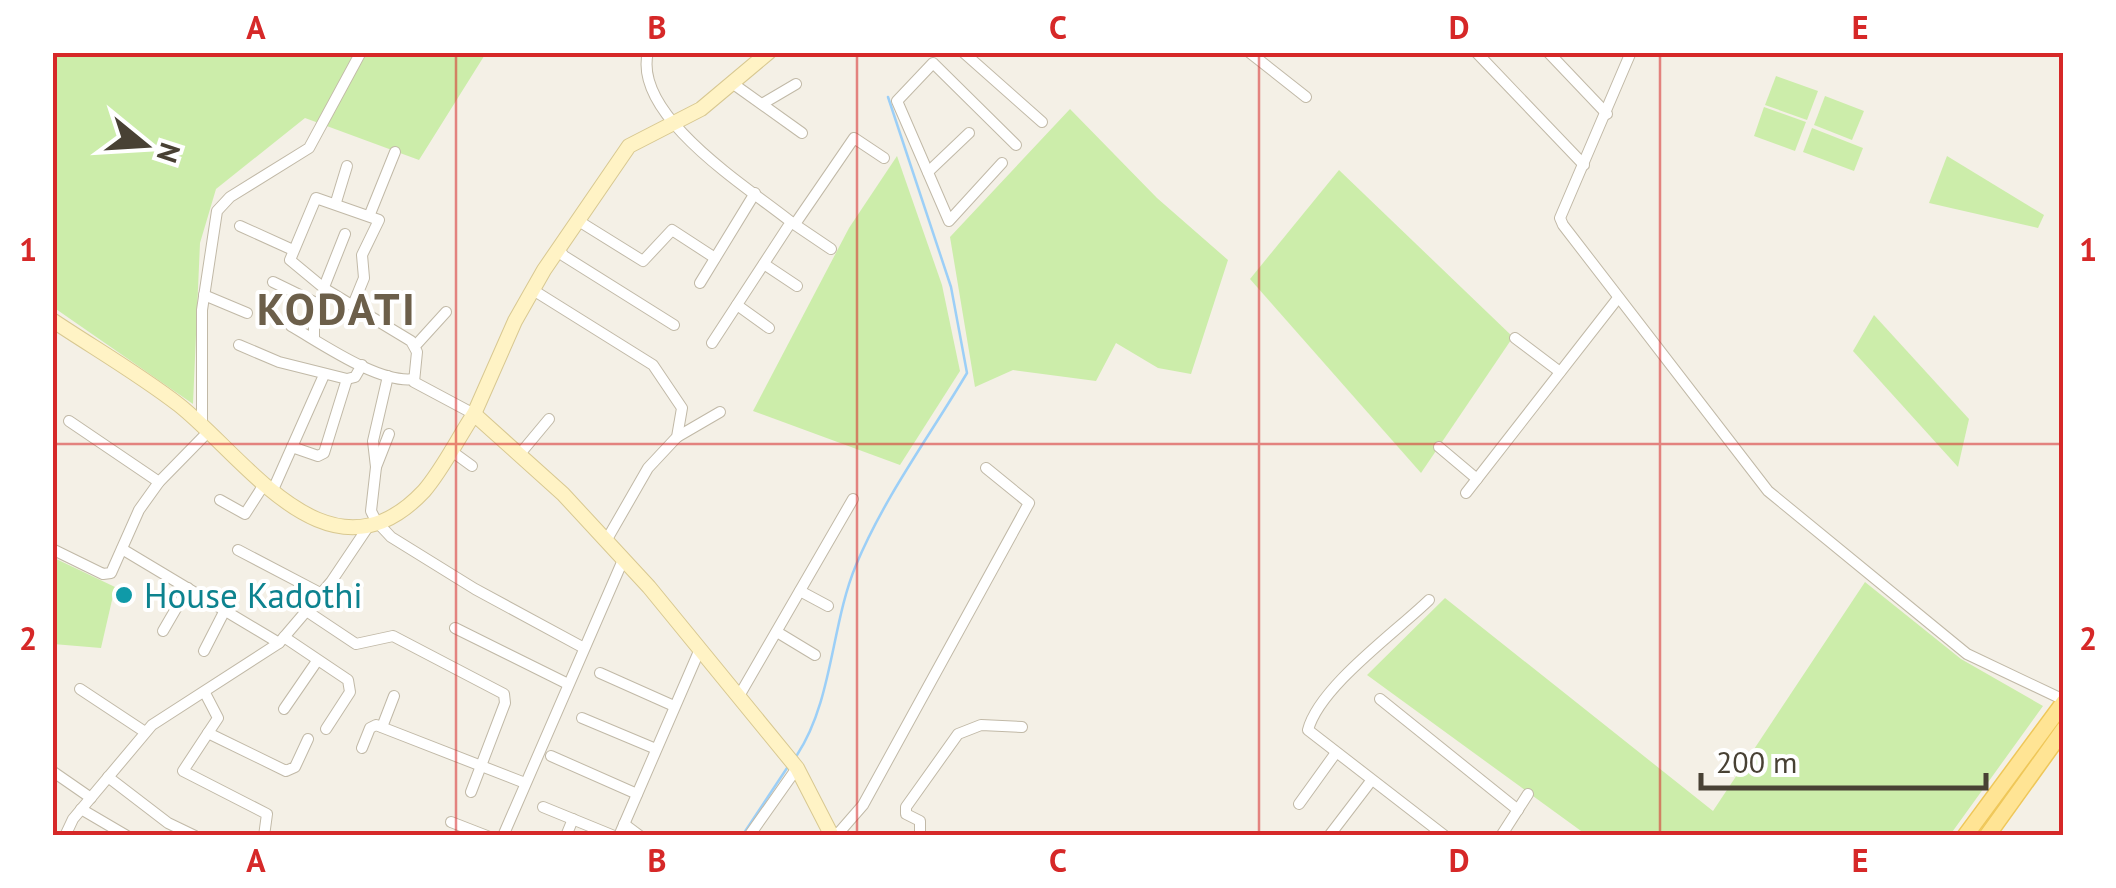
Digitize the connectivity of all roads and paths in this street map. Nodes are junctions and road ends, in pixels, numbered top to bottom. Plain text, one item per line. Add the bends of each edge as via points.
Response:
1 (361, 52) edge
2 (648, 52) edge
3 (769, 52) edge
4 (962, 52) edge
5 (1249, 52) edge
6 (1476, 52) edge
7 (1548, 52) edge
8 (1616, 52) edge
9 (1629, 57) edge
10 (946, 71) junction
11 (732, 83) junction
12 (796, 84) dead end
13 (1306, 97) dead end
14 (762, 104) junction
15 (1607, 114) junction
16 (1042, 122) dead end
17 (672, 124) junction
18 (802, 133) dead end
19 (969, 133) dead end
20 (1016, 144) dead end
21 (394, 152) dead end
22 (884, 158) dead end
23 (1002, 163) dead end
24 (1584, 165) junction
25 (348, 166) dead end
26 (928, 172) junction
27 (754, 192) junction
28 (336, 202) junction
29 (370, 214) junction
30 (578, 220) junction
31 (793, 223) junction
32 (240, 226) dead end
33 (345, 234) dead end
34 (558, 248) junction
35 (831, 249) dead end
36 (293, 250) junction
37 (715, 258) junction
38 (764, 264) junction
39 (273, 282) dead end
40 (700, 283) dead end
41 (796, 286) dead end
42 (324, 287) junction
43 (533, 290) junction
44 (204, 294) junction
45 (1618, 298) junction
46 (737, 305) junction
47 (353, 306) junction
48 (446, 312) dead end
49 (247, 313) dead end
50 (52, 320) edge
51 (674, 325) dead end
52 (291, 326) dead end
53 (770, 328) dead end
54 (1514, 338) dead end
55 (314, 339) junction
56 (712, 343) dead end
57 (239, 345) dead end
58 (416, 345) junction
59 (362, 365) junction
60 (1560, 372) junction
61 (324, 375) junction
62 (388, 376) junction
63 (414, 379) junction
64 (347, 380) junction
65 (720, 412) dead end
66 (474, 414) junction
67 (549, 419) dead end
68 (69, 420) dead end
69 (205, 429) junction
70 (389, 434) dead end
71 (677, 437) junction
72 (292, 446) junction
73 (1438, 447) dead end
74 (450, 450) junction
75 (520, 454) junction
76 (472, 466) dead end
77 (376, 467) junction
78 (986, 468) dead end
79 (1477, 479) junction
80 (159, 482) junction
81 (267, 489) junction
82 (1466, 493) dead end
83 (853, 498) dead end
84 (220, 500) dead end
85 (373, 522) junction
86 (606, 541) junction
87 (52, 549) edge
88 (122, 549) junction
89 (238, 550) dead end
90 (624, 560) junction
91 (188, 588) junction
92 (800, 591) junction
93 (322, 594) junction
94 (1428, 600) dead end
95 (828, 606) dead end
96 (224, 610) junction
97 (308, 612) junction
98 (455, 628) dead end
99 (163, 631) dead end
100 (776, 632) junction
101 (281, 640) junction
102 (584, 648) junction
103 (700, 649) junction
104 (204, 651) dead end
105 (815, 654) dead end
106 (317, 661) junction
107 (600, 673) dead end
108 (568, 684) junction
109 (80, 688) dead end
110 (205, 693) junction
111 (394, 696) dead end
112 (740, 696) junction
113 (1380, 698) dead end
114 (2064, 701) edge
115 (674, 706) junction
116 (284, 709) dead end
117 (582, 718) dead end
118 (382, 727) junction
119 (1022, 728) dead end
120 (326, 729) dead end
121 (2064, 730) edge
122 (145, 732) junction
123 (208, 733) junction
124 (308, 739) dead end
125 (362, 748) dead end
126 (656, 749) junction
127 (1334, 754) junction
128 (551, 756) dead end
129 (481, 766) junction
130 (797, 768) junction
131 (52, 771) edge
132 (108, 776) junction
133 (1370, 781) junction
134 (525, 783) junction
135 (471, 792) dead end
136 (636, 794) junction
137 (1528, 794) dead end
138 (91, 798) junction
139 (1299, 804) dead end
140 (543, 807) dead end
141 (81, 809) junction
142 (1518, 810) junction
143 (572, 819) junction
144 (451, 822) dead end
145 (619, 832) edge
146 (65, 836) edge
147 (127, 836) edge
148 (195, 836) edge
149 (264, 836) edge
150 (488, 836) edge
151 (502, 836) edge
152 (566, 836) edge
153 (640, 836) edge
154 (749, 836) edge
155 (834, 836) edge
156 (920, 836) edge
157 (1328, 836) edge
158 (1445, 836) edge
159 (1501, 836) edge
160 (1965, 836) edge
161 (1987, 836) edge

1 - 44 street via 308,148 220,205
2 - 17 street via 649,75
3 - 11 street
4 - 10 street
4 - 16 street
5 - 13 street
6 - 24 street
7 - 15 street
8 - 9 street
9 - 15 street
10 - 20 street
10 - 26 street via 933,63 897,101
11 - 14 street
11 - 17 street
12 - 14 street
14 - 18 street
15 - 24 street
17 - 27 street
17 - 30 street via 629,146
19 - 26 street
21 - 29 street
22 - 31 street via 854,138
23 - 26 street via 949,221
24 - 45 street via 1560,218
25 - 28 street
27 - 31 street
27 - 37 street
28 - 29 street
28 - 36 street via 313,201
29 - 47 street via 379,220 362,255 364,278
30 - 34 street
30 - 37 street via 643,261 672,230
31 - 35 street
31 - 38 street
32 - 36 street
33 - 42 street
34 - 43 street
34 - 51 street
36 - 42 street via 293,263
37 - 40 street
38 - 41 street
38 - 46 street
39 - 55 street via 314,302
42 - 47 street
43 - 66 street
43 - 71 street via 658,371 682,408
44 - 49 street
44 - 69 street
45 - 60 street
45 - 114 street via 1768,491 1968,654
46 - 53 street
46 - 56 street
47 - 58 street
48 - 58 street
50 - 69 street
52 - 55 street
54 - 60 street
55 - 59 street
57 - 61 street
58 - 63 street
59 - 62 street
59 - 64 street
60 - 79 street
61 - 64 street
61 - 72 street
62 - 63 street
62 - 77 street via 373,440
63 - 66 street
64 - 72 street via 324,453
65 - 71 street
66 - 74 street
66 - 75 street
67 - 75 street
68 - 80 street
69 - 80 street
69 - 81 street
70 - 77 street
71 - 86 street via 658,453
72 - 81 street
73 - 79 street
74 - 76 street
74 - 85 street via 424,490
75 - 86 street
77 - 85 street
78 - 155 street via 1029,503 862,805
79 - 82 street
80 - 88 street
81 - 84 street via 244,514
81 - 85 street via 314,519 349,526
83 - 92 street
85 - 93 street
85 - 102 street
86 - 90 street
87 - 88 street via 104,574 114,569
88 - 91 street
89 - 93 street
90 - 102 street
90 - 103 street
91 - 96 street
91 - 99 street
92 - 95 street
92 - 100 street
93 - 97 street
94 - 127 street via 1314,714 1309,734
96 - 101 street
96 - 104 street
97 - 101 street
97 - 129 street via 362,645 393,636 504,694
98 - 108 street
100 - 105 street
100 - 112 street
101 - 106 street
101 - 110 street
102 - 108 street
103 - 112 street
103 - 115 street
106 - 116 street
106 - 120 street via 350,686
107 - 115 street
108 - 134 street
109 - 122 street
110 - 122 street
110 - 123 street via 218,718
111 - 118 street
112 - 130 street
113 - 142 street
114 - 160 main road
115 - 126 street
117 - 126 street
118 - 125 street via 370,728
118 - 129 street
119 - 156 street via 981,725 958,734 906,807 920,821
121 - 161 main road
122 - 132 street
123 - 124 street via 286,770
123 - 149 street via 183,770 267,814
126 - 136 street
127 - 133 street
127 - 139 street
128 - 136 street
129 - 134 street
129 - 135 street
130 - 154 street
130 - 155 street
131 - 138 street
132 - 138 street
132 - 148 street
133 - 157 street
133 - 158 street
134 - 151 street
136 - 145 street
137 - 142 street
138 - 141 street
140 - 143 street
141 - 146 street
141 - 147 street
142 - 159 street
143 - 145 street
143 - 152 street
144 - 150 street
145 - 153 street

